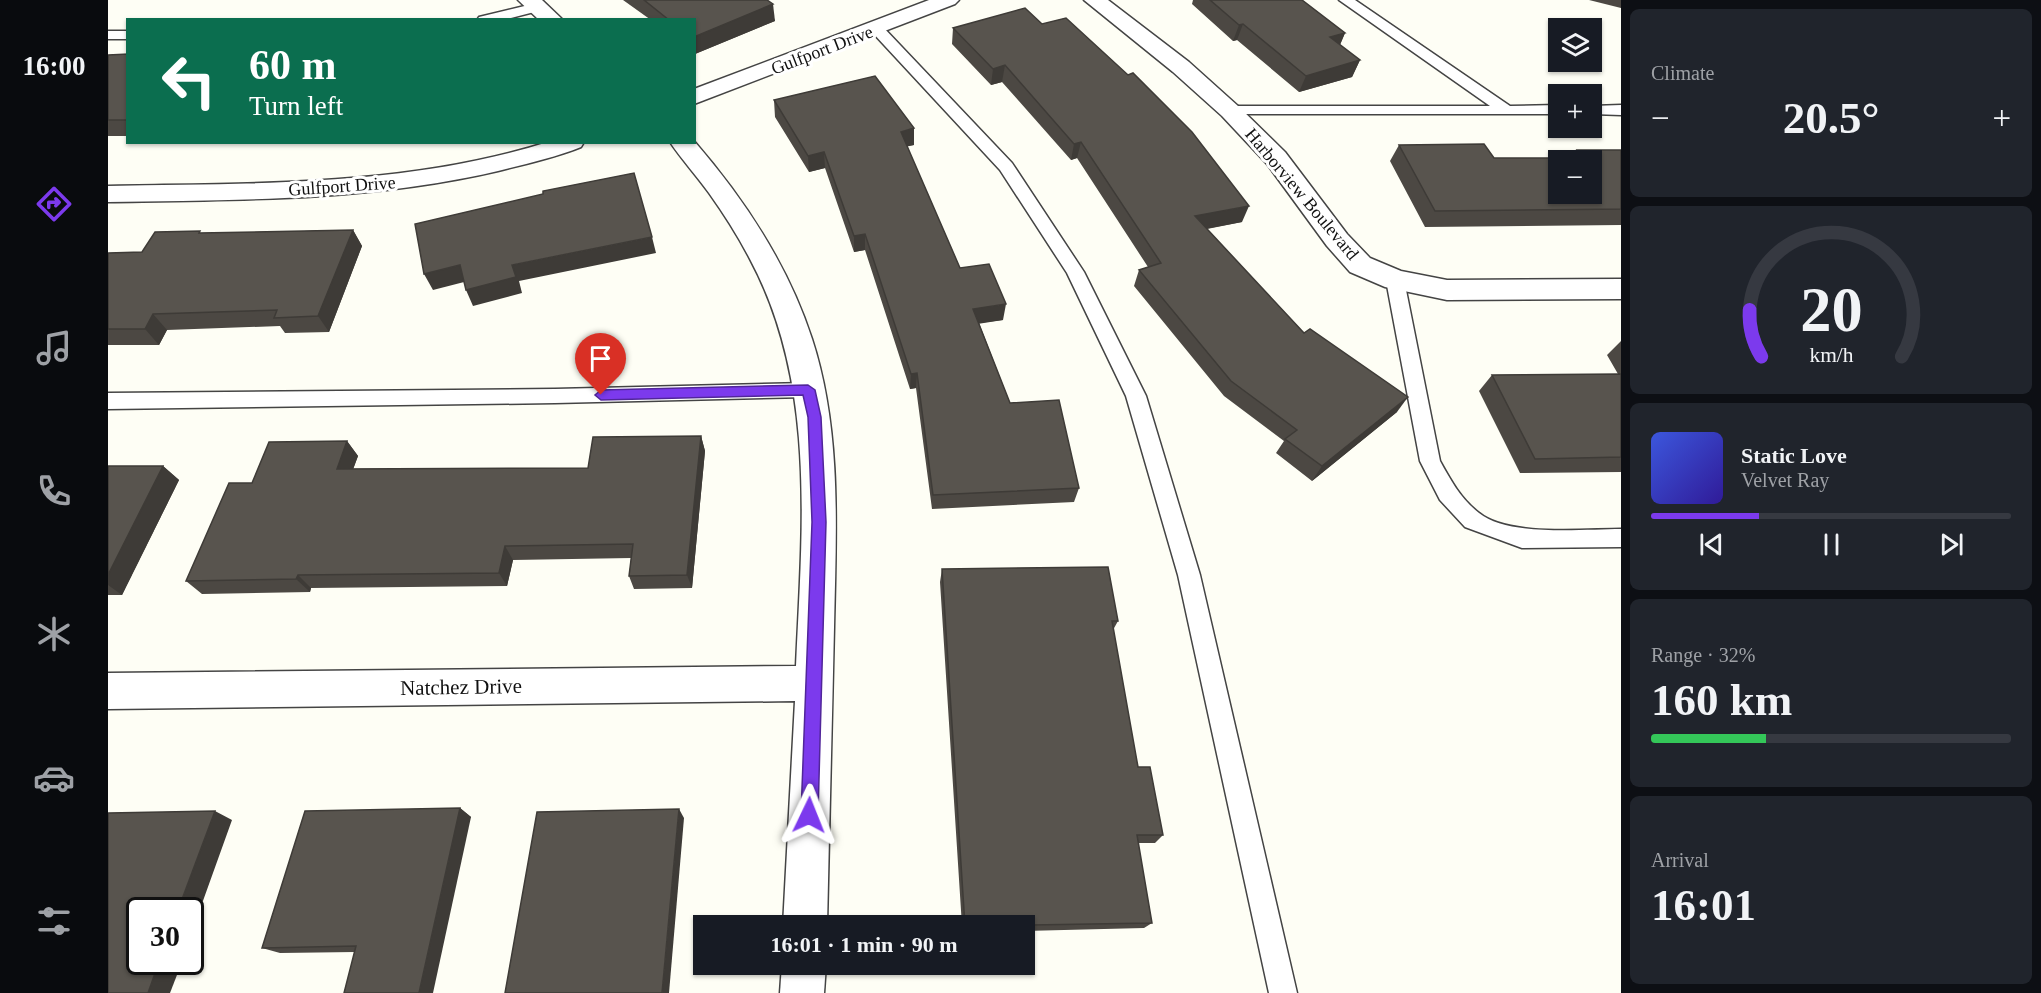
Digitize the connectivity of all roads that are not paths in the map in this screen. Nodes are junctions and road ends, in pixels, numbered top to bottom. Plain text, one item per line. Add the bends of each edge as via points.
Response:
1 (948, 0) edge
2 (1095, 0) edge
3 (1346, 0) edge
4 (540, 9) edge
5 (494, 18) edge
6 (877, 29) junction
7 (108, 35) edge
8 (126, 35) edge
9 (696, 96) edge
10 (1506, 110) junction
11 (1548, 110) edge
12 (1602, 110) edge
13 (1621, 110) edge
14 (1230, 111) junction
15 (565, 144) edge
16 (684, 144) edge
17 (108, 194) edge
18 (1395, 280) junction
19 (1621, 289) edge
20 (808, 390) junction
21 (108, 401) edge
22 (1621, 538) edge
23 (814, 683) junction
24 (108, 691) edge
25 (805, 915) edge
26 (803, 975) edge
27 (802, 993) edge
28 (1283, 993) edge

1 - 6 street, Gulfport Drive
2 - 14 street, Harborview Boulevard
3 - 10 lane
4 - 5 lane
6 - 9 street, Gulfport Drive
6 - 28 lane via 1006,167 1076,272 1136,396 1190,575
7 - 8 lane
10 - 11 lane
10 - 14 lane
12 - 13 lane
14 - 18 street, Harborview Boulevard via 1276,158 1360,265
15 - 17 street, Gulfport Drive via 471,171 394,183
16 - 20 street via 710,174 771,274 798,340
18 - 19 street, Harborview Boulevard via 1447,290
18 - 22 lane via 1430,461 1447,494 1473,521 1522,539
20 - 21 lane
20 - 23 street via 814,417 819,522
23 - 24 street, Natchez Drive
23 - 25 street
26 - 27 street

